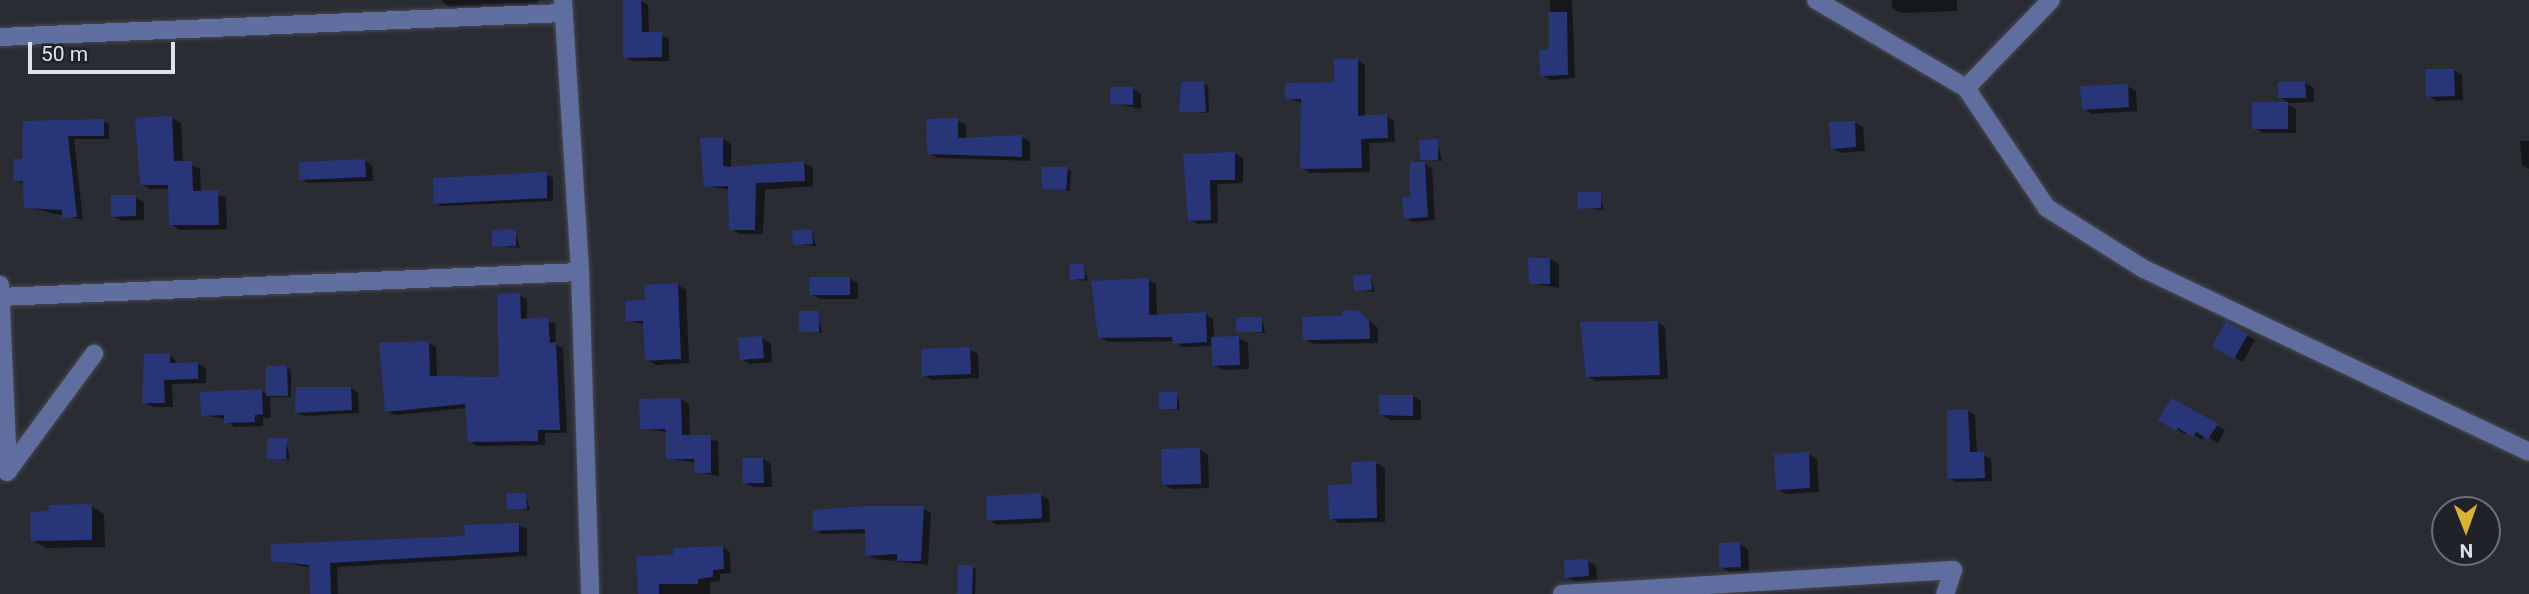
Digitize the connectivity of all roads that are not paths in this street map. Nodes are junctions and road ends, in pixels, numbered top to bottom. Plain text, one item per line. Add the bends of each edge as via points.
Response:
1 (1816, 0) edge
2 (2051, 0) edge
3 (563, 6) edge
4 (0, 37) edge
5 (1966, 88) junction
6 (580, 272) junction
7 (0, 285) edge
8 (0, 297) edge
9 (94, 354) dead end
10 (2529, 452) edge
11 (4, 475) edge
12 (590, 594) edge
13 (1562, 594) edge
14 (1945, 594) edge

1 - 5 street
2 - 5 street
3 - 4 street
3 - 6 street
5 - 10 street via 2048,208 2144,270
6 - 8 street
6 - 12 street
7 - 8 street
8 - 11 street
9 - 11 street
13 - 14 street via 1953,570

